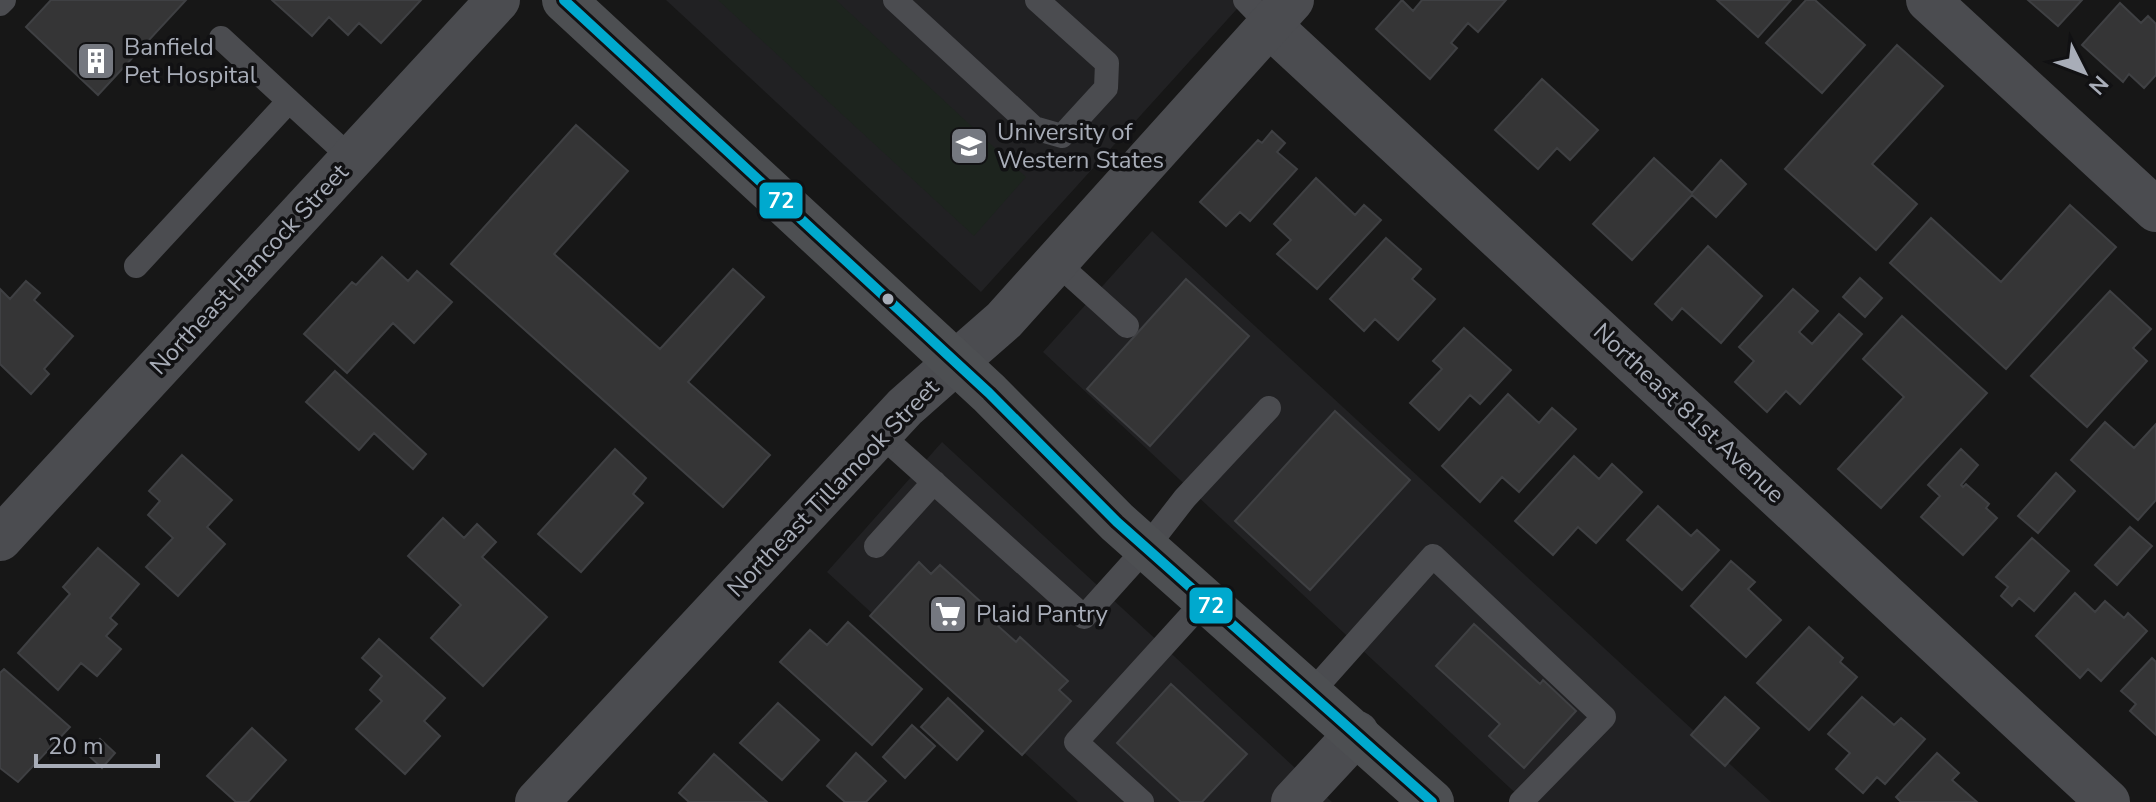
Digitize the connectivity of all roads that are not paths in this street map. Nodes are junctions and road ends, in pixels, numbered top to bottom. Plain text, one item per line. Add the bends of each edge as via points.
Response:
1 (498, 0) edge
2 (564, 0) edge
3 (895, 0) edge
4 (1037, 0) edge
5 (1928, 0) edge
6 (1269, 8) edge
7 (221, 38) dead end
8 (289, 101) junction
9 (351, 158) junction
10 (2156, 210) edge
11 (1056, 262) junction
12 (136, 266) dead end
13 (1127, 326) dead end
14 (956, 362) junction
15 (1269, 408) dead end
16 (880, 434) junction
17 (934, 482) junction
18 (0, 539) edge
19 (876, 546) dead end
20 (1146, 548) junction
21 (1205, 600) junction
22 (1311, 693) junction
23 (1357, 733) junction
24 (537, 802) edge
25 (1142, 802) edge
26 (1293, 802) edge
27 (1432, 802) edge
28 (1521, 802) edge
29 (2108, 802) edge

1 - 9 street, Northeast Hancock Street
2 - 14 main road
3 - 4 lane via 1034,128 1062,136 1106,88 1107,63
5 - 10 street
6 - 11 street, Northeast Tillamook Street
6 - 29 street, Northeast 81st Avenue
7 - 8 lane
8 - 9 lane
8 - 12 lane
9 - 18 street, Northeast Hancock Street
11 - 13 lane
11 - 14 street, Northeast Tillamook Street via 1004,320
14 - 16 street, Northeast Tillamook Street
14 - 20 main road
15 - 20 lane
16 - 17 lane
16 - 24 street, Northeast Tillamook Street
17 - 19 lane
17 - 20 lane via 1084,617
20 - 21 main road
21 - 22 main road
21 - 25 lane via 1076,742
22 - 23 main road
22 - 28 lane via 1433,556 1604,717
23 - 26 street
23 - 27 main road

